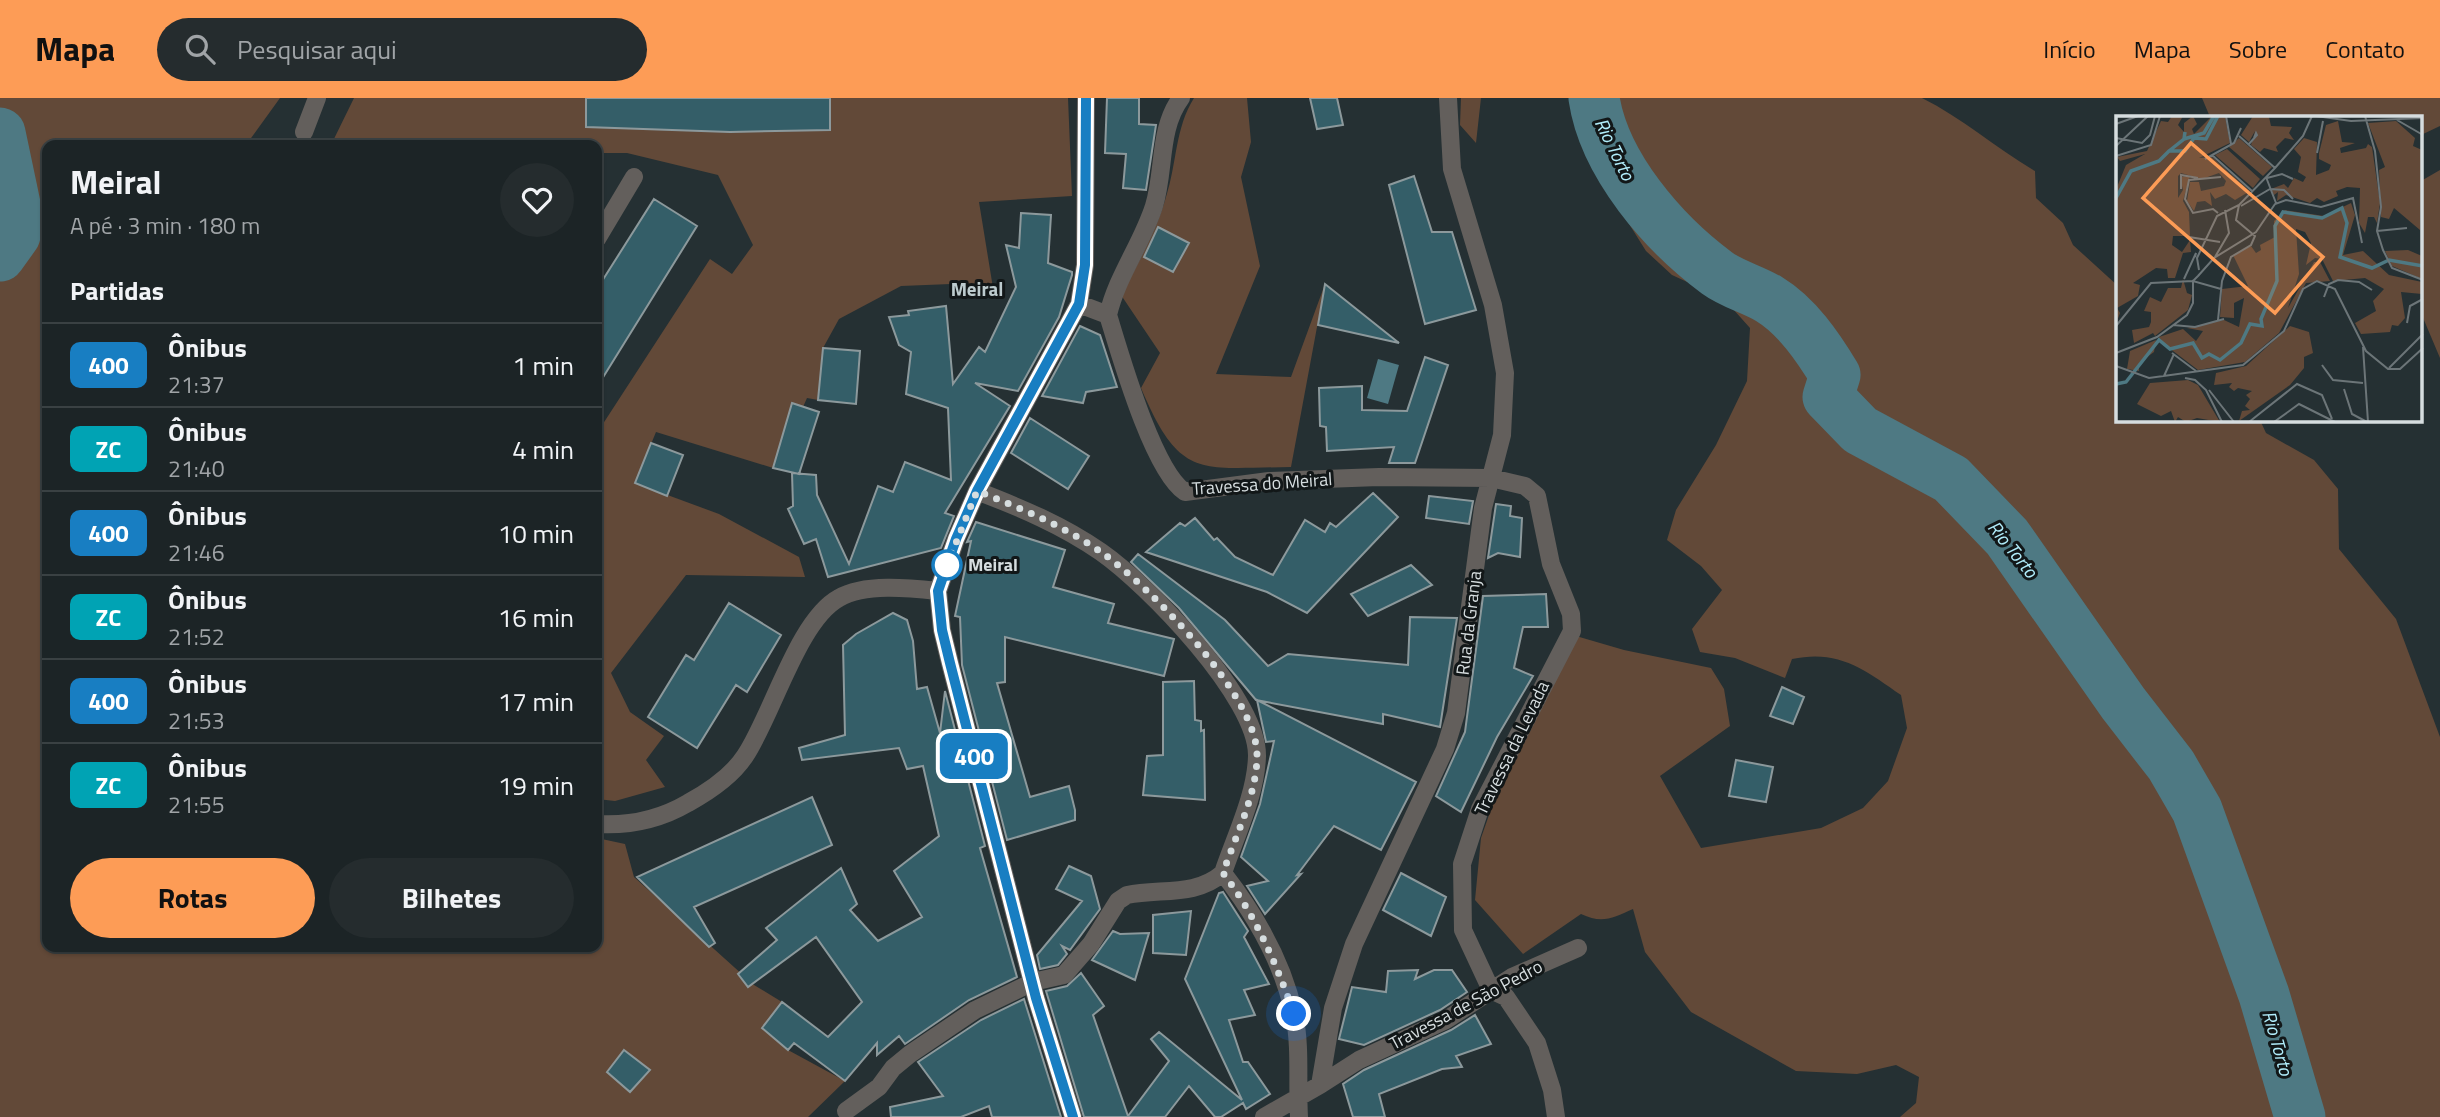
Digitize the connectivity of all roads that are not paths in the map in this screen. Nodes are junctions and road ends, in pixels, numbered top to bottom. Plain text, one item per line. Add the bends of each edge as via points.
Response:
1 (317, 98) edge
2 (1086, 98) edge
3 (1181, 98) edge
4 (1448, 98) edge
5 (303, 132) dead end
6 (634, 177) dead end
7 (602, 231) edge
8 (1079, 304) junction
9 (1108, 315) junction
10 (1491, 478) junction
11 (977, 491) junction
12 (938, 591) junction
13 (602, 824) edge
14 (1223, 873) junction
15 (1578, 948) dead end
16 (1033, 982) junction
17 (1490, 990) junction
18 (1059, 1080) junction
19 (1320, 1085) junction
20 (1298, 1095) junction
21 (846, 1111) dead end
22 (1064, 1117) edge
23 (1073, 1117) edge
24 (1264, 1117) edge
25 (1299, 1117) edge
26 (1556, 1117) edge

1 - 5 street
2 - 8 street via 1085,265
3 - 9 street via 1165,135 1154,205 1113,293
4 - 10 street, Rua da Granja via 1452,169 1493,305 1504,373 1502,435
6 - 7 street
8 - 9 street
8 - 11 street
9 - 10 street, Travessa do Meiral via 1153,442 1185,492 1269,481
10 - 17 street, Travessa da Levada via 1525,486 1537,496 1550,564 1571,614 1572,631 1480,809 1462,864 1463,930
10 - 19 street, Rua da Granja via 1456,713 1445,749 1354,944 1330,1019
11 - 12 street
11 - 14 street via 1047,519 1104,554 1169,613 1226,681 1245,716 1257,754 1252,785
12 - 13 street via 886,587 838,598 807,630 765,723 743,759 709,791 667,815 622,826
12 - 16 street via 942,630
14 - 16 street via 1192,890 1127,895 1064,975
14 - 20 street via 1248,907 1277,965 1294,1014
15 - 17 street, Travessa de São Pedro
16 - 18 street
16 - 21 street via 975,1010 917,1049
17 - 19 street, Travessa de São Pedro via 1446,1020 1359,1060
17 - 26 street, Travessa da Levada via 1506,997 1537,1043
18 - 22 street
18 - 23 street
19 - 20 street
20 - 24 street
20 - 25 street

